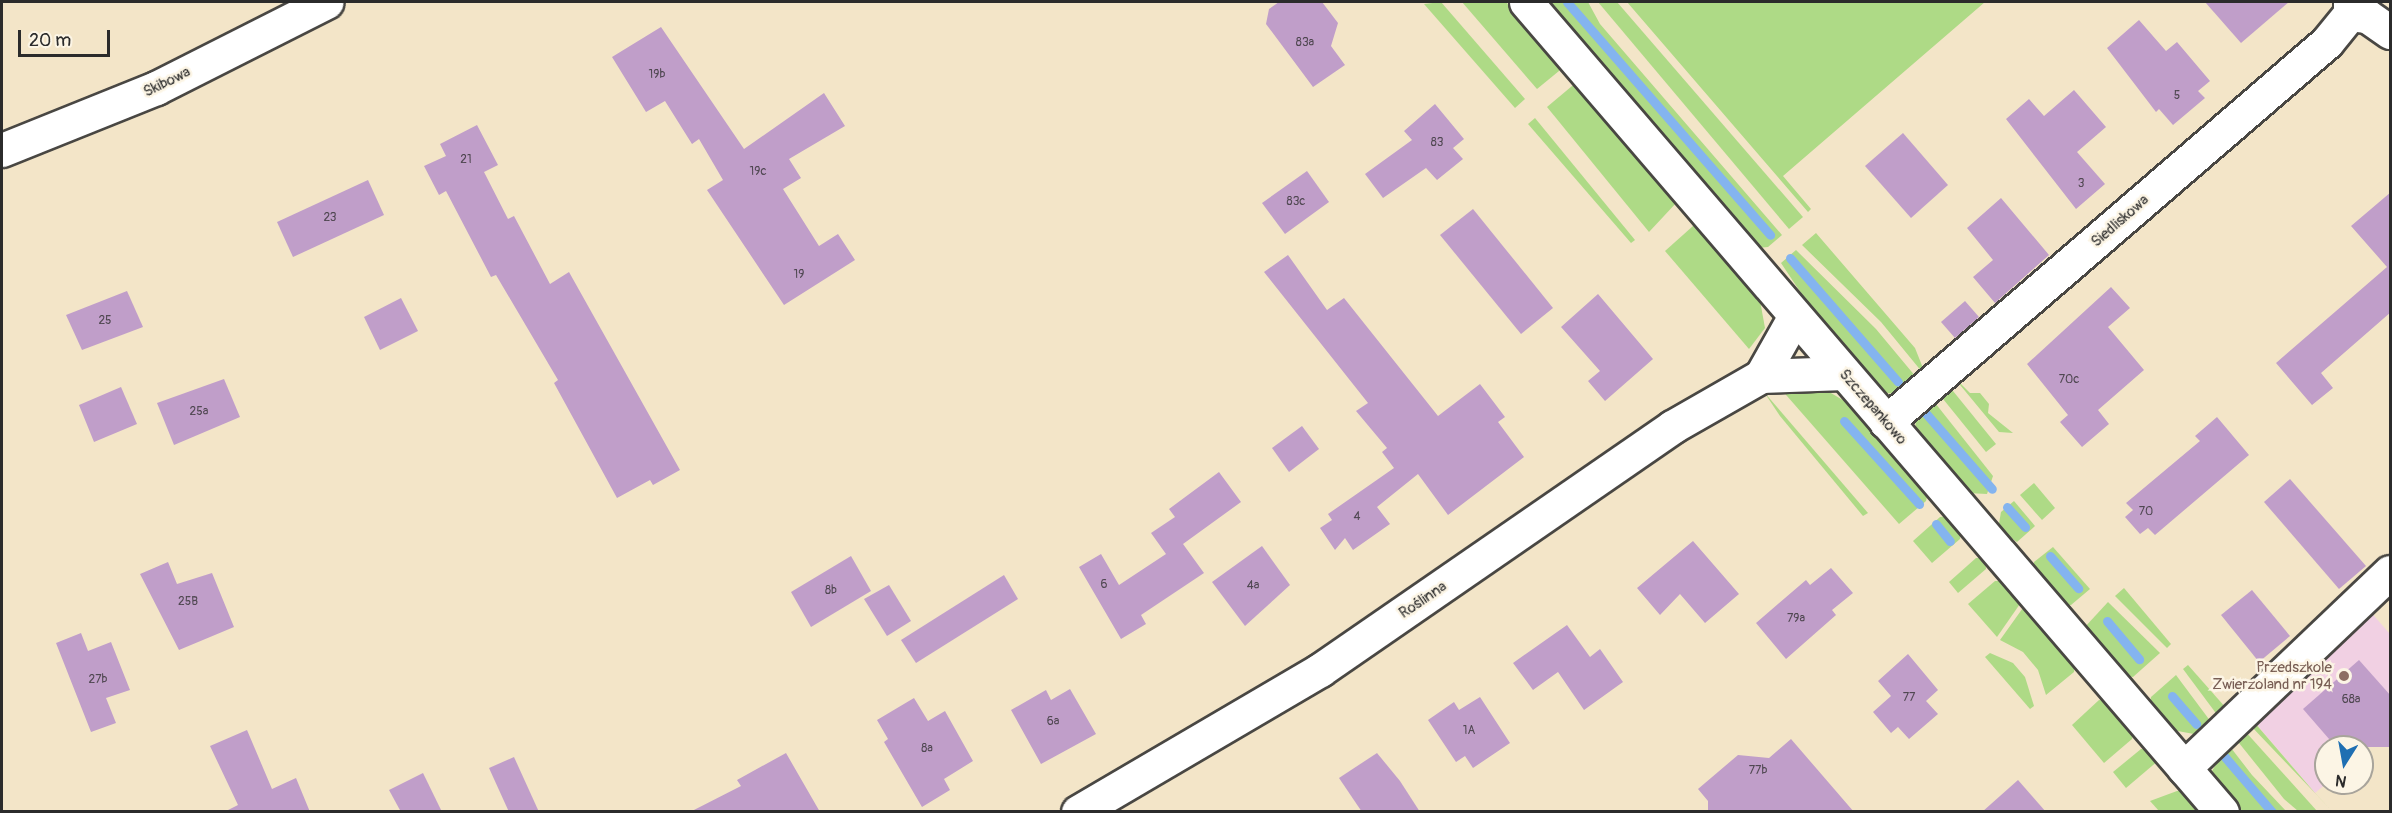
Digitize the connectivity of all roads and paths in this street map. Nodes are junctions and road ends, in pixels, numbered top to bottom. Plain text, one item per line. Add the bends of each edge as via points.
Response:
1 (326, 2) edge
2 (1526, 2) edge
3 (2350, 8) edge
4 (2391, 32) edge
5 (2, 150) edge
6 (1795, 315) junction
7 (1844, 373) junction
8 (1761, 376) junction
9 (1886, 422) junction
10 (2391, 573) edge
11 (2184, 768) junction
12 (1078, 812) edge
13 (2222, 812) edge

1 - 5 street, Skibowa via 156,88
2 - 6 street, Szczepankowo
3 - 4 street, Siedliskowa
3 - 9 street, Siedliskowa via 2327,42
6 - 7 street, Szczepankowo
6 - 8 street
7 - 8 street, Roślinna
7 - 9 street, Szczepankowo
8 - 12 street, Roślinna via 1672,427 1320,670
9 - 11 street, Szczepankowo
10 - 11 street
11 - 13 street, Szczepankowo

